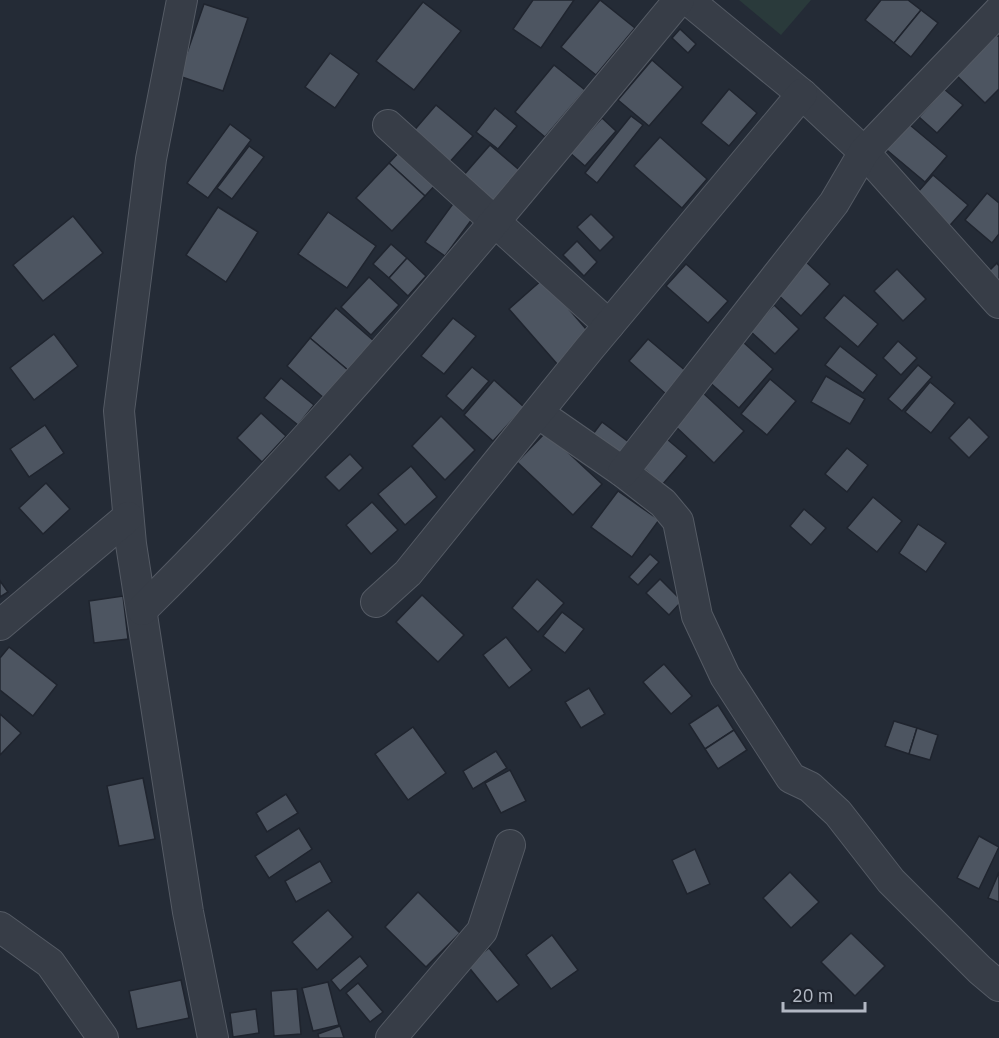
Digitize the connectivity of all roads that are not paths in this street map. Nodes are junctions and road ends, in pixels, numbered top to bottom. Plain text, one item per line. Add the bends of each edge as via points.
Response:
1 (182, 0) edge
2 (679, 0) edge
3 (688, 0) edge
4 (999, 11) edge
5 (801, 94) junction
6 (388, 125) dead end
7 (864, 152) junction
8 (495, 223) junction
9 (999, 303) edge
10 (609, 325) junction
11 (538, 413) junction
12 (623, 472) junction
13 (128, 516) junction
14 (376, 602) dead end
15 (142, 610) junction
16 (0, 626) edge
17 (510, 845) dead end
18 (0, 927) edge
19 (999, 986) edge
20 (102, 1038) edge
21 (213, 1038) edge
22 (391, 1038) edge

1 - 13 street via 151,159 119,411
2 - 8 street
3 - 5 street
4 - 7 street
5 - 7 street
5 - 10 street
6 - 8 street
7 - 9 street
7 - 12 street via 834,202
8 - 10 street
8 - 15 street via 222,531
10 - 11 street
11 - 12 street
11 - 14 street via 408,573
12 - 19 street via 663,503 678,521 697,616 725,676 791,778 810,787 838,813 891,880
13 - 15 street
13 - 16 street
15 - 21 street via 188,912
17 - 22 street via 482,931
18 - 20 street via 50,963

